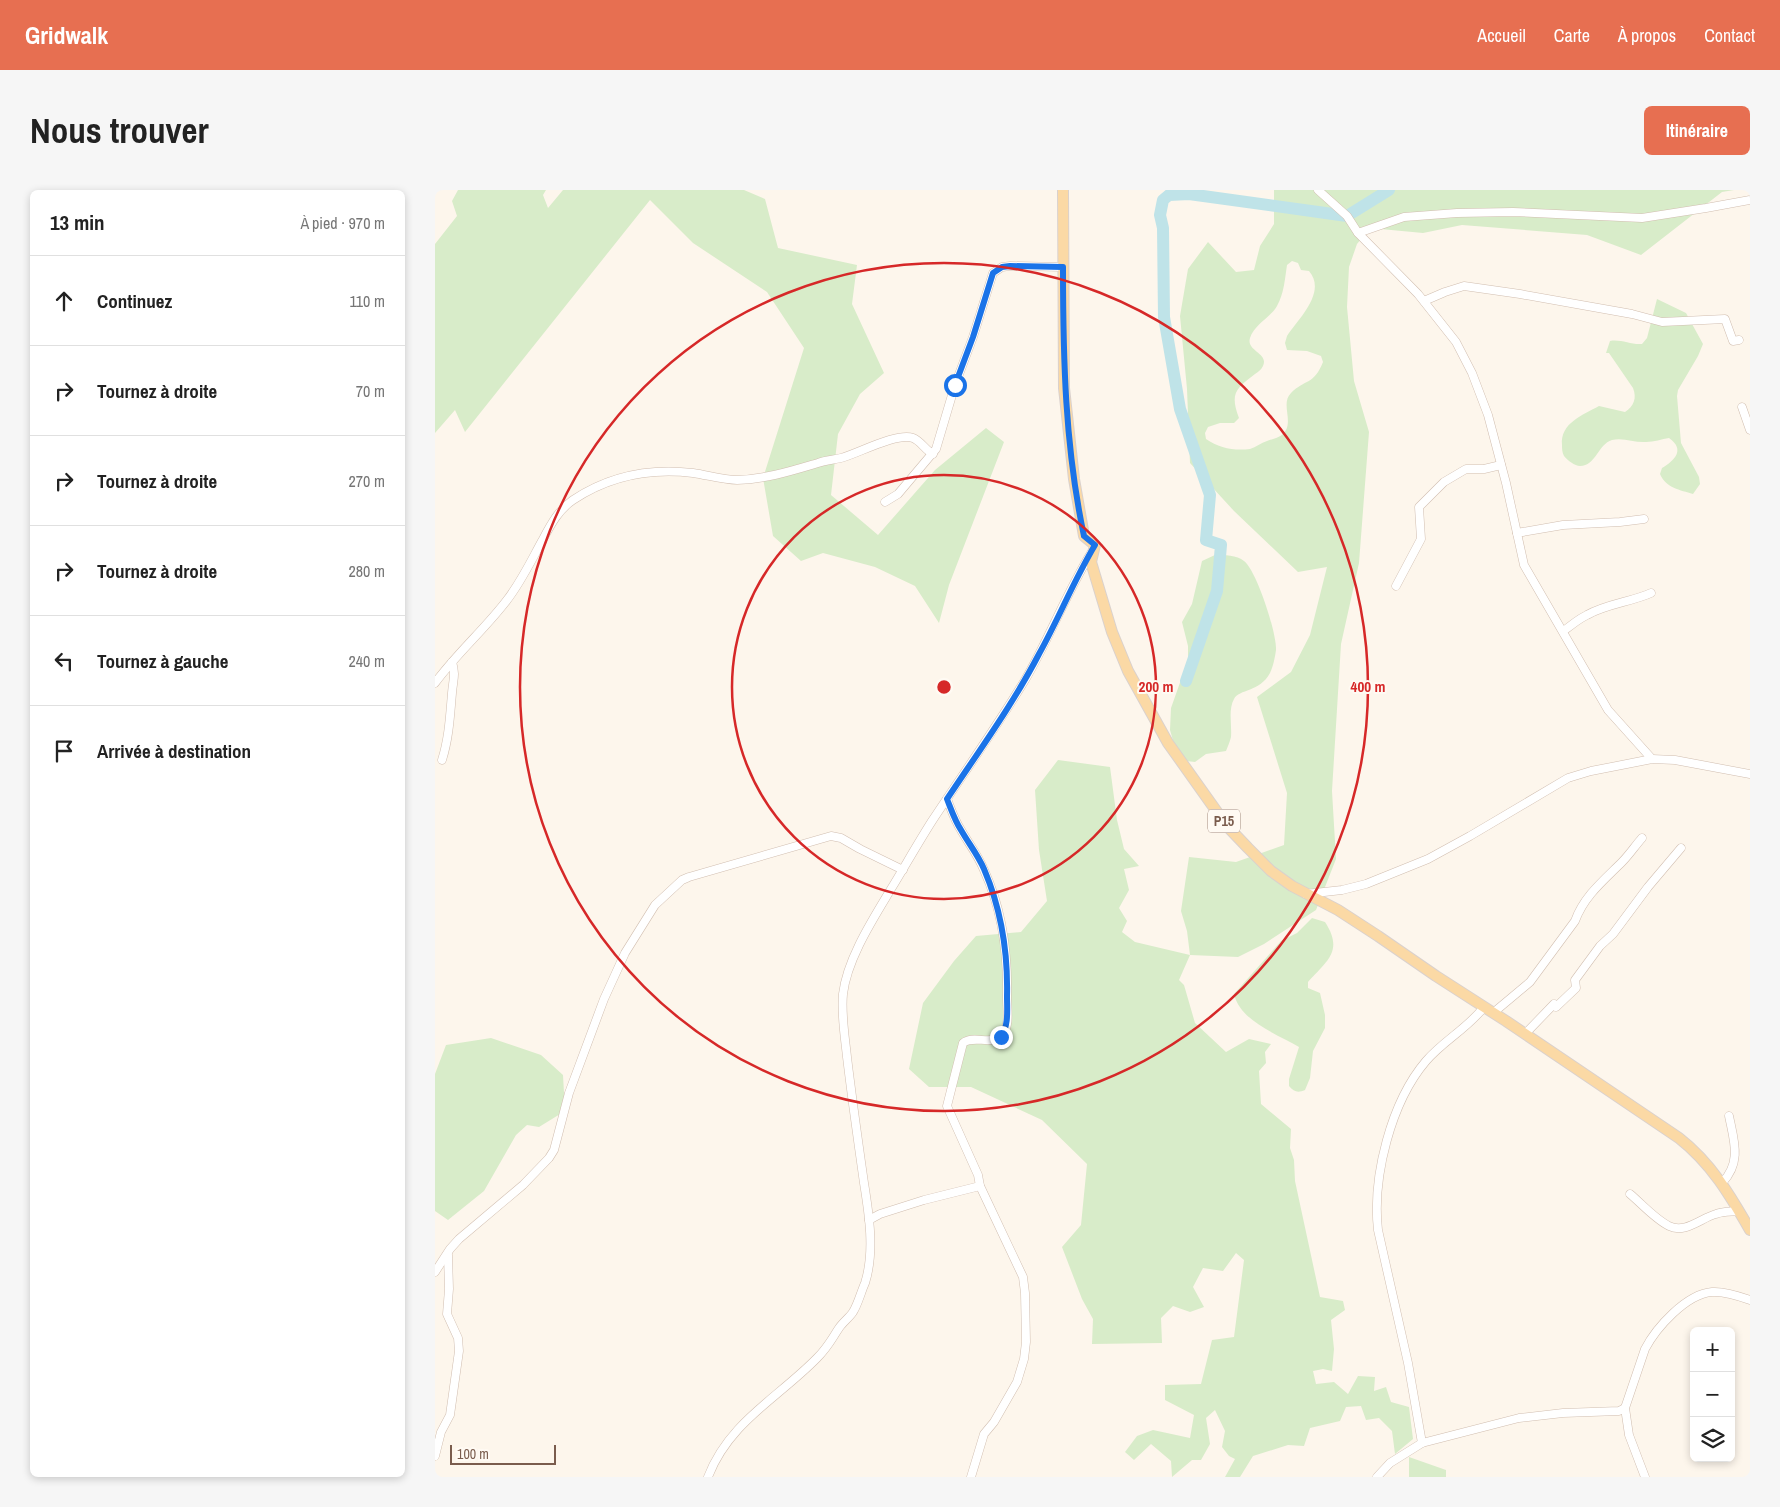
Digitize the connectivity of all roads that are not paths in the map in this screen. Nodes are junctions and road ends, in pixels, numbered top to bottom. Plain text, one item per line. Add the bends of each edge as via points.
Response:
1 (1063, 190) edge
2 (1318, 190) edge
3 (1750, 200) edge
4 (1358, 232) junction
5 (1063, 267) junction
6 (1424, 301) junction
7 (1739, 340) dead end
8 (1742, 407) dead end
9 (1750, 430) edge
10 (933, 454) junction
11 (1501, 465) junction
12 (885, 502) dead end
13 (1644, 519) dead end
14 (1517, 533) junction
15 (1095, 545) junction
16 (1395, 586) dead end
17 (1651, 593) dead end
18 (1563, 631) junction
19 (452, 662) junction
20 (435, 683) edge
21 (442, 760) dead end
22 (1652, 760) junction
23 (1750, 774) edge
24 (947, 799) junction
25 (1642, 838) dead end
26 (1681, 848) dead end
27 (903, 870) junction
28 (1305, 894) junction
29 (1489, 1010) junction
30 (1525, 1034) junction
31 (1729, 1116) dead end
32 (1722, 1183) junction
33 (980, 1186) junction
34 (1630, 1194) dead end
35 (1739, 1211) junction
36 (869, 1220) junction
37 (1750, 1230) edge
38 (447, 1255) junction
39 (435, 1272) edge
40 (1750, 1300) edge
41 (1625, 1408) junction
42 (1422, 1443) junction
43 (435, 1456) edge
44 (708, 1477) edge
45 (971, 1477) edge
46 (1377, 1477) edge
47 (1645, 1477) edge

1 - 5 main road
2 - 4 street via 1347,216
3 - 4 street via 1642,218 1513,212 1404,217
4 - 6 street
5 - 10 street via 1010,266 993,273
5 - 15 main road via 1064,380 1071,458 1084,536
6 - 7 street via 1464,286 1632,314 1662,322 1725,319 1733,341
6 - 11 street via 1456,342 1472,372
8 - 9 street
10 - 12 street via 898,494
10 - 19 street via 914,438 905,436 841,458 763,478 735,480 666,471 625,477 591,490 562,508 508,599
11 - 14 street
11 - 16 street via 1484,469 1466,468 1428,496 1419,507 1421,539
13 - 14 street via 1563,525
14 - 18 street via 1524,565
15 - 24 street via 1025,679
15 - 28 main road, P15 via 1091,562 1112,632 1128,670 1168,743 1227,826 1271,871
17 - 18 street via 1587,614
18 - 22 street via 1608,710
19 - 20 street
19 - 21 street via 455,678
22 - 23 street via 1675,760
22 - 28 street via 1568,778 1428,859 1366,884
24 - 27 street
24 - 33 street via 960,829 985,871 995,902 1008,973 1006,1029 996,1039 963,1042 947,1106
25 - 29 street via 1579,909 1575,921 1530,982
26 - 30 street via 1600,946 1575,980 1577,988 1557,1007 1554,1004
27 - 36 street via 861,944 843,994 851,1091
27 - 38 street via 831,836 681,880 647,916 611,982 569,1093 554,1150 523,1185 459,1239
28 - 29 main road, P15 via 1350,917
29 - 30 main road, P15
29 - 42 street via 1427,1060 1408,1086 1389,1135 1378,1178 1378,1230
30 - 32 main road, P15 via 1679,1138 1701,1156
31 - 32 street via 1735,1161
32 - 35 main road, P15
33 - 36 street via 924,1200
33 - 45 street via 1023,1278 1025,1342 1017,1382 985,1434
34 - 35 street via 1667,1226 1681,1229 1717,1214
35 - 37 main road, P15
36 - 44 street via 866,1279 854,1311 817,1358 733,1433 718,1454
38 - 39 street
38 - 43 street via 447,1314 458,1338 459,1351 450,1415 441,1432
40 - 41 street via 1710,1292 1672,1314 1645,1349
41 - 42 street via 1519,1418
41 - 47 street via 1629,1435
42 - 46 street via 1390,1463

